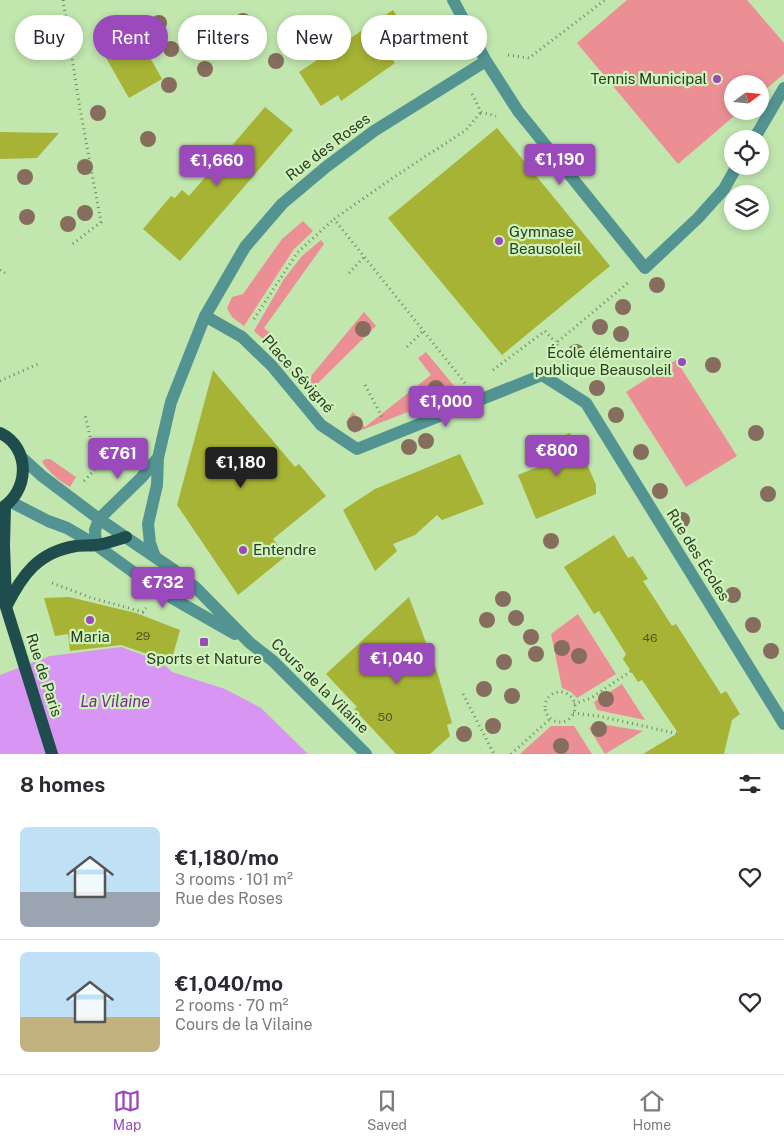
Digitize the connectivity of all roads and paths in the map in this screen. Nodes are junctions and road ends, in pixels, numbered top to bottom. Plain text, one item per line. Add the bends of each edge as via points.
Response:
1 (63, 0) edge
2 (453, 0) edge
3 (605, 0) edge
4 (529, 58) dead end
5 (486, 61) junction
6 (784, 88) edge
7 (481, 112) dead end
8 (759, 130) edge
9 (732, 175) edge
10 (334, 219) junction
11 (70, 246) dead end
12 (364, 257) junction
13 (645, 268) junction
14 (0, 270) edge
15 (5, 272) dead end
16 (349, 273) dead end
17 (205, 316) junction
18 (423, 331) junction
19 (242, 338) junction
20 (556, 343) junction
21 (407, 347) dead end
22 (38, 364) dead end
23 (571, 368) dead end
24 (492, 371) dead end
25 (0, 381) edge
26 (365, 385) dead end
27 (469, 388) dead end
28 (586, 403) joint
29 (85, 415) dead end
30 (0, 433) edge
31 (392, 435) junction
32 (21, 457) junction
33 (158, 458) junction
34 (97, 467) dead end
35 (5, 506) edge
36 (99, 519) junction
37 (148, 524) junction
38 (126, 537) junction
39 (96, 545) junction
40 (155, 557) junction
41 (38, 561) junction
42 (52, 583) junction
43 (46, 587) dead end
44 (158, 590) junction
45 (0, 594) edge
46 (6, 607) junction
47 (250, 643) junction
48 (631, 671) dead end
49 (463, 694) dead end
50 (574, 704) junction
51 (574, 713) junction
52 (550, 718) junction
53 (784, 724) edge
54 (679, 734) dead end
55 (52, 754) edge
56 (366, 754) edge
57 (494, 754) edge
58 (511, 754) edge

1 - 11 path via 101,222
2 - 5 street
3 - 4 path
5 - 13 street via 535,133
5 - 17 street, Rue des Roses via 374,131 282,204 245,247
6 - 8 street
7 - 10 path via 466,130
9 - 13 street via 698,218
10 - 12 path
10 - 19 path via 297,253
12 - 16 path
12 - 18 path
13 - 20 path
14 - 15 path
17 - 19 street, Place Sévigné
17 - 33 street, Rue des Roses via 171,402
18 - 21 path
18 - 27 path
19 - 31 street, Place Sévigné via 272,366 321,425 357,449
20 - 23 path
20 - 24 path via 546,331
22 - 25 path
26 - 31 path
28 - 31 street, Place Sévigné via 542,375
28 - 53 street, Rue des Écoles
29 - 34 path
30 - 32 main road via 11,441
32 - 35 main road via 24,473 20,489
32 - 36 street, Cours de la Vilaine
33 - 36 street, Rue des Roses
33 - 37 street, Rue des Roses via 158,485
35 - 39 street, Cours de la Vilaine via 67,528
35 - 46 main road, Rue de Paris
36 - 38 street, Cours de la Vilaine
36 - 39 street via 95,530
37 - 38 street
37 - 40 street, Rue des Roses
38 - 39 main road
38 - 40 street, Cours de la Vilaine
39 - 41 main road via 55,551
39 - 44 street, Cours de la Vilaine
40 - 47 street, Cours de la Vilaine via 196,588
41 - 42 path via 50,574
41 - 46 main road via 18,584
42 - 43 path
42 - 44 path via 143,612
44 - 47 street, Cours de la Vilaine
45 - 46 main road, Rue de Paris
46 - 55 main road, Rue de Paris
47 - 56 street, Cours de la Vilaine via 273,661
48 - 50 path via 591,698
49 - 57 path
50 - 51 path
50 - 52 path via 570,696 561,692 552,694 546,701 545,710
51 - 52 path via 559,722
51 - 54 path
52 - 58 path

